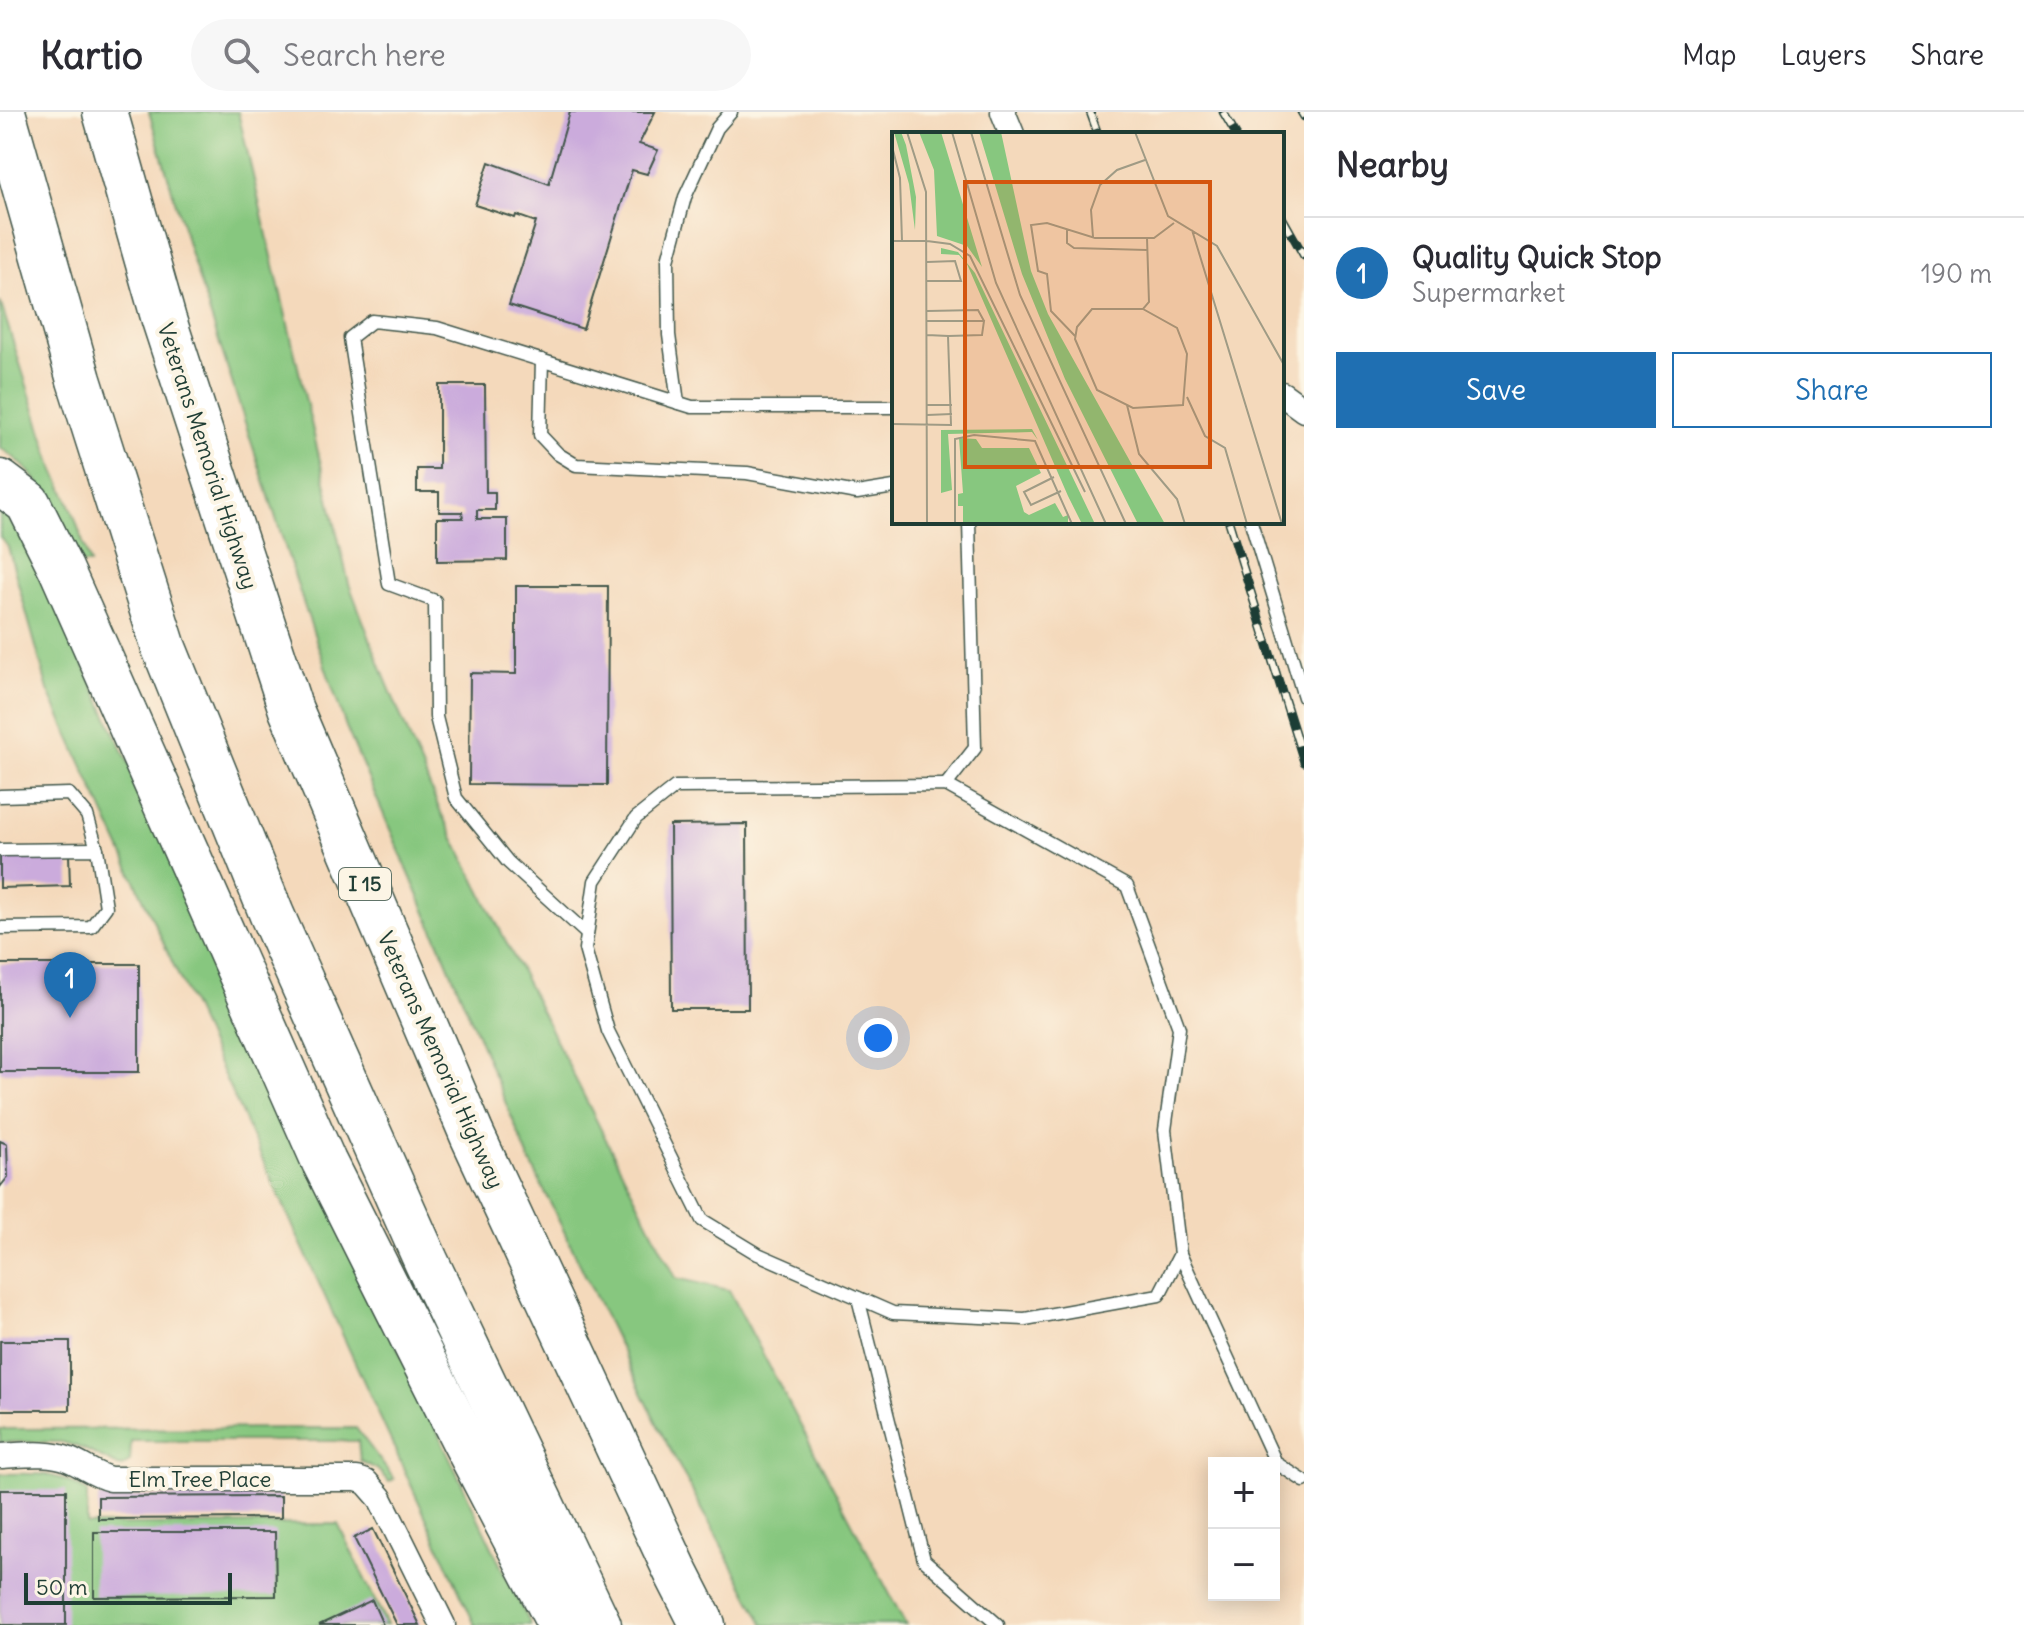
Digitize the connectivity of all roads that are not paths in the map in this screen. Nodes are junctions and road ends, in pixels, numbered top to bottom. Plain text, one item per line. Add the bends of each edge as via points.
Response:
1 (3, 112) edge
2 (105, 112) edge
3 (731, 112) edge
4 (1003, 112) edge
5 (1011, 132) edge
6 (542, 360) junction
7 (1284, 395) edge
8 (678, 403) junction
9 (892, 407) edge
10 (1304, 410) edge
11 (0, 482) edge
12 (892, 487) edge
13 (969, 524) edge
14 (1252, 524) edge
15 (1304, 697) edge
16 (946, 785) junction
17 (0, 796) edge
18 (97, 849) junction
19 (0, 850) edge
20 (0, 928) edge
21 (587, 934) junction
22 (1180, 1254) junction
23 (858, 1298) junction
24 (0, 1456) edge
25 (1304, 1481) edge
26 (443, 1625) edge
27 (560, 1625) edge
28 (599, 1625) edge
29 (703, 1625) edge
30 (998, 1625) edge

1 - 28 highway via 79,380 164,648 272,915 426,1261
2 - 29 highway, Veterans Memorial Highway / I 15 via 164,320 291,710 472,1135
3 - 8 lane via 717,128 685,197 668,260 669,335
4 - 5 street
6 - 8 lane
6 - 12 lane via 540,435 576,465 747,473 857,493
6 - 21 lane via 437,328 372,321 350,338 389,584 435,601 436,717 456,798 508,862
7 - 10 street
8 - 9 lane
11 - 27 highway via 28,503 61,569 324,1162
13 - 16 lane via 975,748
14 - 15 lane
16 - 21 lane via 675,787 636,818 595,881
16 - 22 lane via 1127,886 1179,1028 1165,1130
17 - 18 lane via 69,794 87,815
18 - 19 lane
18 - 20 lane via 106,907 91,927
21 - 23 lane via 585,949 608,1031 702,1220 758,1254
22 - 23 lane via 1159,1295 1025,1319 893,1313
22 - 25 lane via 1276,1463
23 - 30 lane via 924,1560
24 - 26 street, Elm Tree Place via 59,1456 118,1480 366,1482 380,1498

